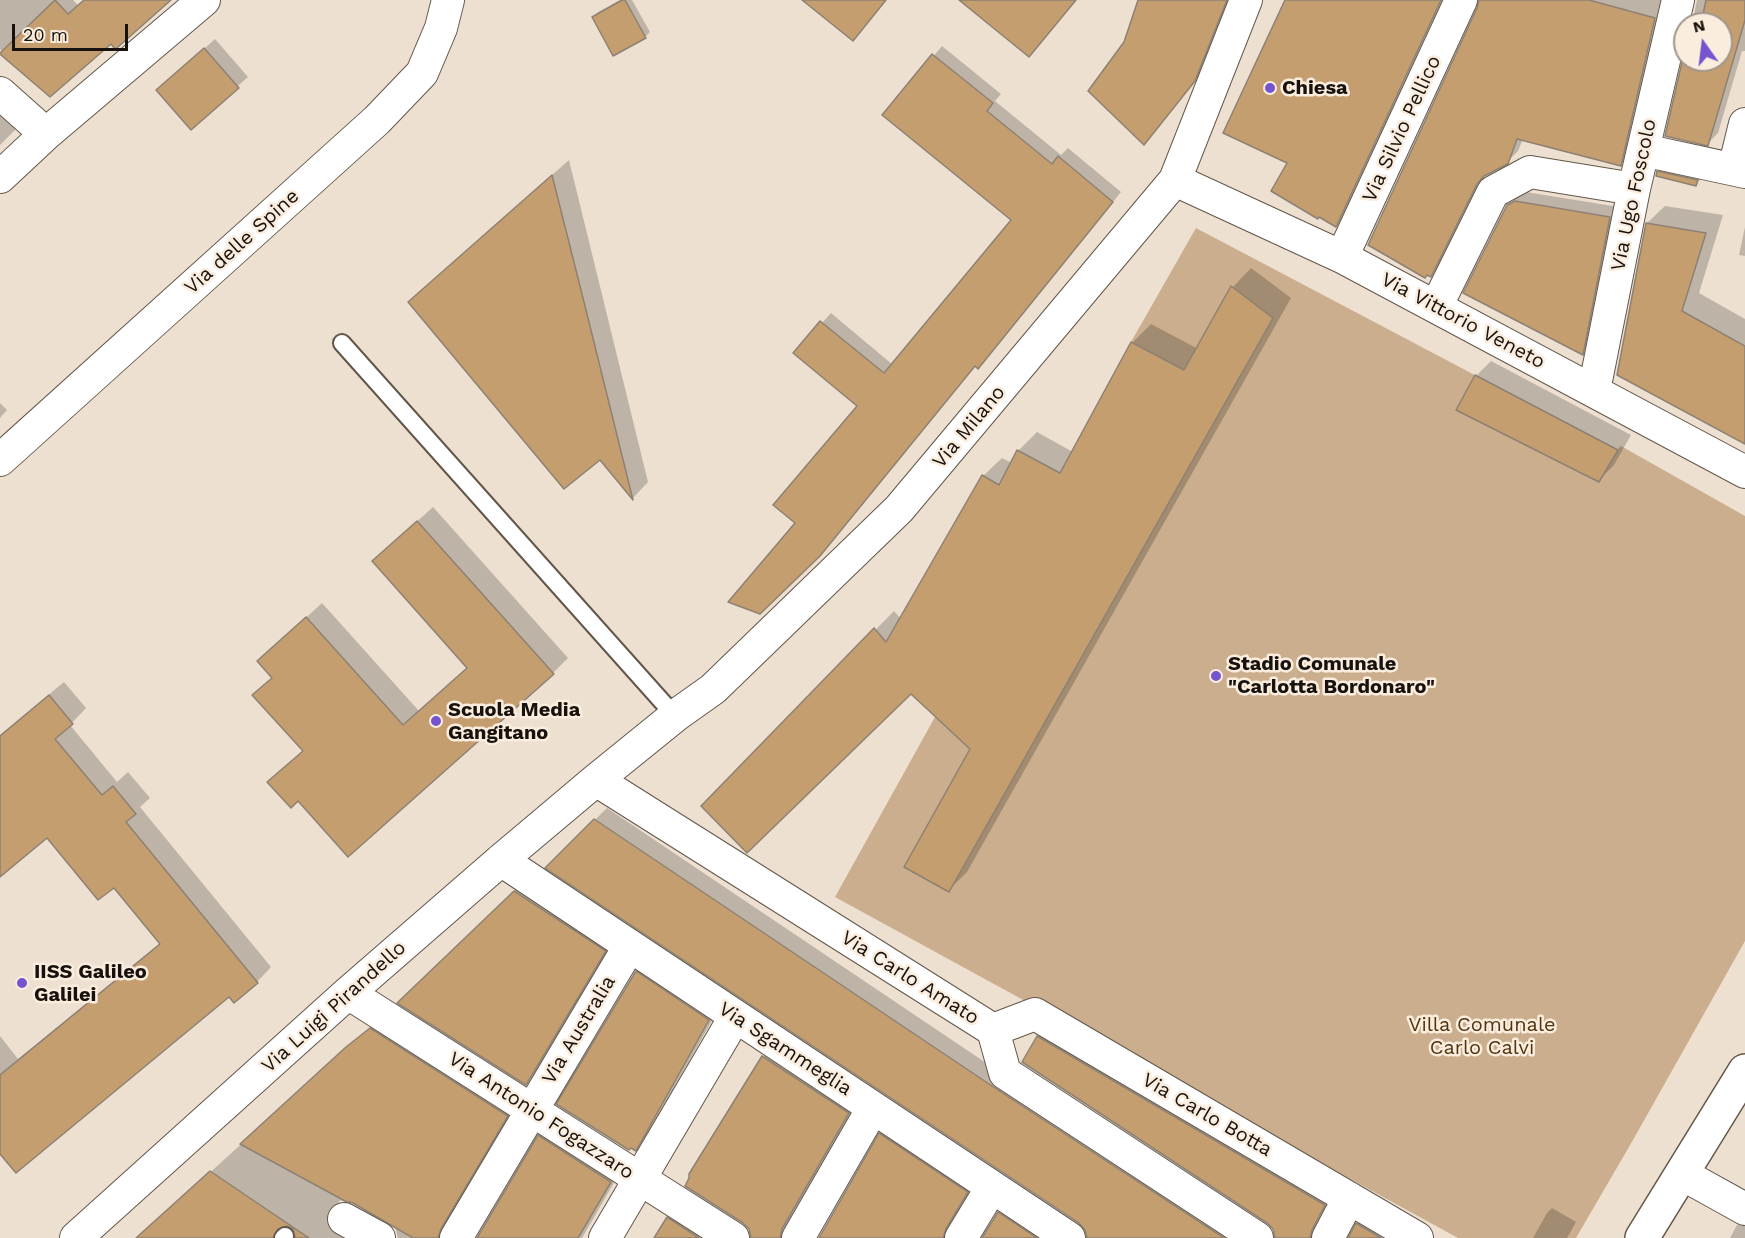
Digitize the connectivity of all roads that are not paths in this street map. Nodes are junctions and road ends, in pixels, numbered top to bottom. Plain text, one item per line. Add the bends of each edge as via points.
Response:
1 (204, 0) edge
2 (448, 0) edge
3 (1246, 0) edge
4 (1461, 0) edge
5 (1670, 2) edge
6 (0, 93) edge
7 (1745, 124) edge
8 (46, 134) junction
9 (1643, 150) junction
10 (1739, 171) edge
11 (0, 177) edge
12 (1176, 180) junction
13 (1634, 189) junction
14 (1342, 257) junction
15 (1436, 307) junction
16 (342, 343) dead end
17 (1594, 391) junction
18 (0, 460) edge
19 (1745, 472) edge
20 (675, 716) junction
21 (596, 780) junction
22 (501, 861) junction
23 (629, 947) junction
24 (348, 993) junction
25 (735, 1017) junction
26 (993, 1030) junction
27 (1745, 1071) edge
28 (873, 1108) junction
29 (531, 1109) junction
30 (1682, 1174) junction
31 (641, 1179) junction
32 (992, 1187) junction
33 (1349, 1198) junction
34 (1745, 1209) edge
35 (344, 1219) dead end
36 (75, 1238) edge
37 (379, 1238) edge
38 (456, 1238) edge
39 (605, 1238) edge
40 (733, 1238) edge
41 (798, 1238) edge
42 (961, 1238) edge
43 (1068, 1238) edge
44 (1257, 1238) edge
45 (1328, 1238) edge
46 (1417, 1238) edge
47 (1642, 1238) edge

1 - 8 street
2 - 18 street, Via delle Spine via 422,73 377,120
3 - 12 street, Via Milano
4 - 14 street, Via Silvio Pellico
5 - 9 street, Via Ugo Foscolo
6 - 8 street
7 - 10 street
8 - 11 street
9 - 10 street
9 - 13 street, Via Ugo Foscolo
12 - 14 street, Via Vittorio Veneto
12 - 20 street, Via Milano via 899,509 713,689
13 - 15 street via 1530,172 1493,192
13 - 17 street, Via Ugo Foscolo
14 - 15 street, Via Vittorio Veneto
15 - 17 street, Via Vittorio Veneto
16 - 20 lane
17 - 19 street, Via Vittorio Veneto
20 - 21 street, Via Milano
21 - 22 street, Via Luigi Pirandello
21 - 26 street, Via Carlo Amato
22 - 23 street, Via Sgammeglia
22 - 24 street, Via Luigi Pirandello
23 - 25 street, Via Sgammeglia
23 - 29 street, Via Australia
24 - 29 street, Via Antonio Fogazzaro
24 - 36 street, Via Luigi Pirandello
25 - 28 street, Via Sgammeglia
25 - 31 street
26 - 33 street, Via Carlo Botta via 1035,1014
26 - 44 street, Via Carlo Amato via 1005,1073
27 - 30 street
28 - 32 street, Via Sgammeglia
28 - 41 street
29 - 31 street, Via Antonio Fogazzaro
29 - 38 street, Via Australia
30 - 34 street
30 - 47 street
31 - 39 street
31 - 40 street, Via Antonio Fogazzaro
32 - 42 street
32 - 43 street, Via Sgammeglia
33 - 45 street
33 - 46 street, Via Carlo Botta
35 - 37 street

